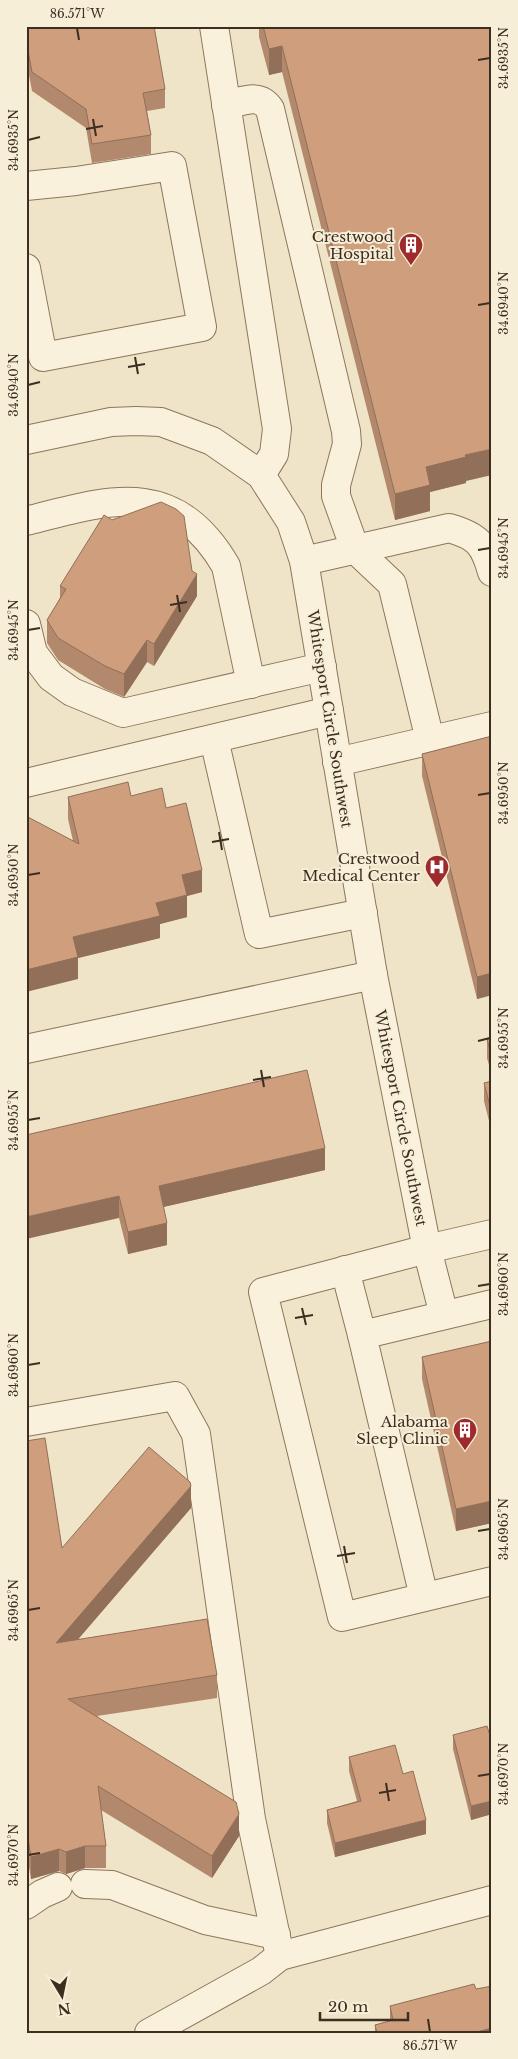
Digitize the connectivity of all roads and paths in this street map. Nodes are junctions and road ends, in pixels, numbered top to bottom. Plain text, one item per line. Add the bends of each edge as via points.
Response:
1 (214, 26) edge
2 (226, 106) junction
3 (26, 186) edge
4 (26, 268) edge
5 (26, 440) edge
6 (261, 475) junction
7 (26, 521) edge
8 (355, 550) junction
9 (304, 561) junction
10 (492, 572) edge
11 (26, 624) edge
12 (322, 667) junction
13 (251, 684) junction
14 (329, 711) junction
15 (492, 726) edge
16 (214, 738) junction
17 (430, 740) junction
18 (337, 762) junction
19 (26, 783) edge
20 (362, 913) junction
21 (373, 975) junction
22 (26, 1049) edge
23 (492, 1234) edge
24 (426, 1249) junction
25 (345, 1270) junction
26 (492, 1304) edge
27 (444, 1315) junction
28 (362, 1335) junction
29 (26, 1422) edge
30 (492, 1581) edge
31 (424, 1597) junction
32 (86, 1884) dead end
33 (58, 1887) dead end
34 (492, 1900) edge
35 (26, 1904) edge
36 (278, 1945) junction
37 (148, 2033) edge

1 - 2 street
2 - 6 street via 277,428 274,454
2 - 8 street via 256,98 266,102 270,108 346,431 348,444 336,496
3 - 4 street via 172,166 202,327 43,357
5 - 6 street, Whitesport Circle Southwest via 111,422 161,422 212,441
6 - 9 street, Whitesport Circle Southwest via 291,522
7 - 13 street via 96,504 125,501 153,504 178,515 202,534 226,566
8 - 9 street
8 - 10 street via 449,528 471,534 482,547
8 - 17 street via 392,584
9 - 12 street, Whitesport Circle Southwest
11 - 13 street via 33,653 52,677 72,692 123,713
12 - 13 street
12 - 14 street, Whitesport Circle Southwest
14 - 16 street
14 - 18 street, Whitesport Circle Southwest
15 - 17 street
16 - 19 street
16 - 20 street via 259,934
17 - 18 street
18 - 20 street, Whitesport Circle Southwest
20 - 21 street, Whitesport Circle Southwest
21 - 22 street
21 - 24 street, Whitesport Circle Southwest
23 - 24 street
24 - 25 street
24 - 27 street, Whitesport Circle Southwest
25 - 28 street
25 - 31 street via 263,1292 342,1617
26 - 27 street
27 - 28 street
28 - 31 street
29 - 36 street via 176,1396 196,1434 251,1820
30 - 31 street
32 - 36 street via 112,1885
33 - 35 street
34 - 36 street
36 - 37 street via 261,1971

